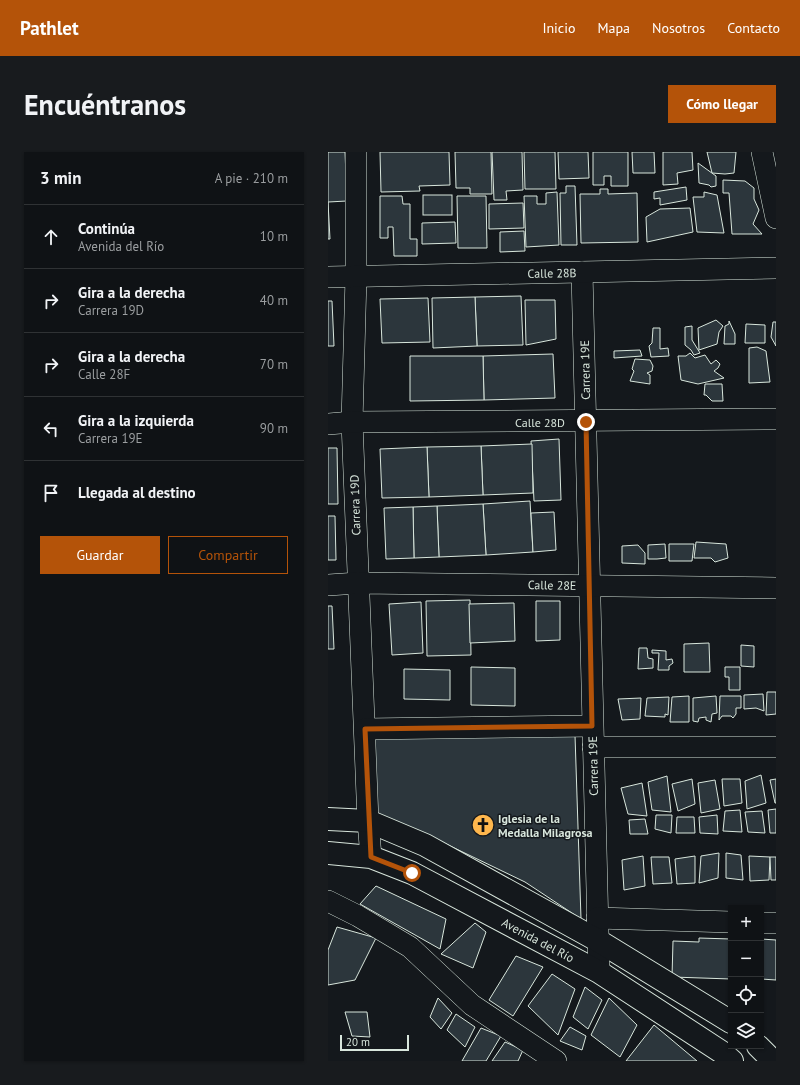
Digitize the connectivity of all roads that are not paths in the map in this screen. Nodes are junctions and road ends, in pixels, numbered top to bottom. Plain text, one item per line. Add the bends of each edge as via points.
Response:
1 (356, 152) edge
2 (762, 152) edge
3 (776, 218) edge
4 (776, 268) edge
5 (582, 272) junction
6 (328, 277) edge
7 (356, 277) junction
8 (776, 420) edge
9 (352, 422) junction
10 (586, 422) junction
11 (328, 424) edge
12 (358, 583) junction
13 (328, 585) edge
14 (589, 586) junction
15 (776, 588) edge
16 (592, 726) junction
17 (365, 729) junction
18 (593, 747) junction
19 (776, 747) edge
20 (328, 819) edge
21 (368, 822) junction
22 (328, 853) edge
23 (371, 857) junction
24 (328, 902) edge
25 (597, 918) junction
26 (728, 922) edge
27 (764, 923) edge
28 (776, 923) edge
29 (597, 940) junction
30 (599, 972) junction
31 (728, 1020) edge
32 (761, 1049) edge
33 (556, 1061) edge
34 (732, 1061) edge
35 (773, 1061) edge

1 - 7 street, Carrera 19D
2 - 3 street
4 - 5 street, Calle 28B
5 - 7 street, Calle 28B
5 - 10 street, Carrera 19E
6 - 7 street, Calle 28B
7 - 9 street, Carrera 19D
8 - 10 street, Calle 28D
9 - 10 street, Calle 28D
9 - 11 street, Calle 28D
9 - 12 street, Carrera 19D
10 - 14 street, Carrera 19E
12 - 13 street, Calle 28E
12 - 14 street, Calle 28E
12 - 17 street, Carrera 19D
14 - 15 street, Calle 28E
14 - 16 street, Carrera 19E
16 - 17 street
16 - 18 street, Carrera 19E
17 - 21 street, Carrera 19D
18 - 19 street
18 - 25 street, Carrera 19E
20 - 21 main road
21 - 23 street, Carrera 19D
21 - 29 main road via 425,845
22 - 23 main road, Avenida del Río
23 - 30 main road, Avenida del Río via 412,873
24 - 33 street via 358,916 410,947 472,1004
25 - 26 street
25 - 29 street, Carrera 19E
27 - 28 street
29 - 30 street, Carrera 19E
29 - 31 main road
30 - 34 main road, Avenida del Río
32 - 35 main road

